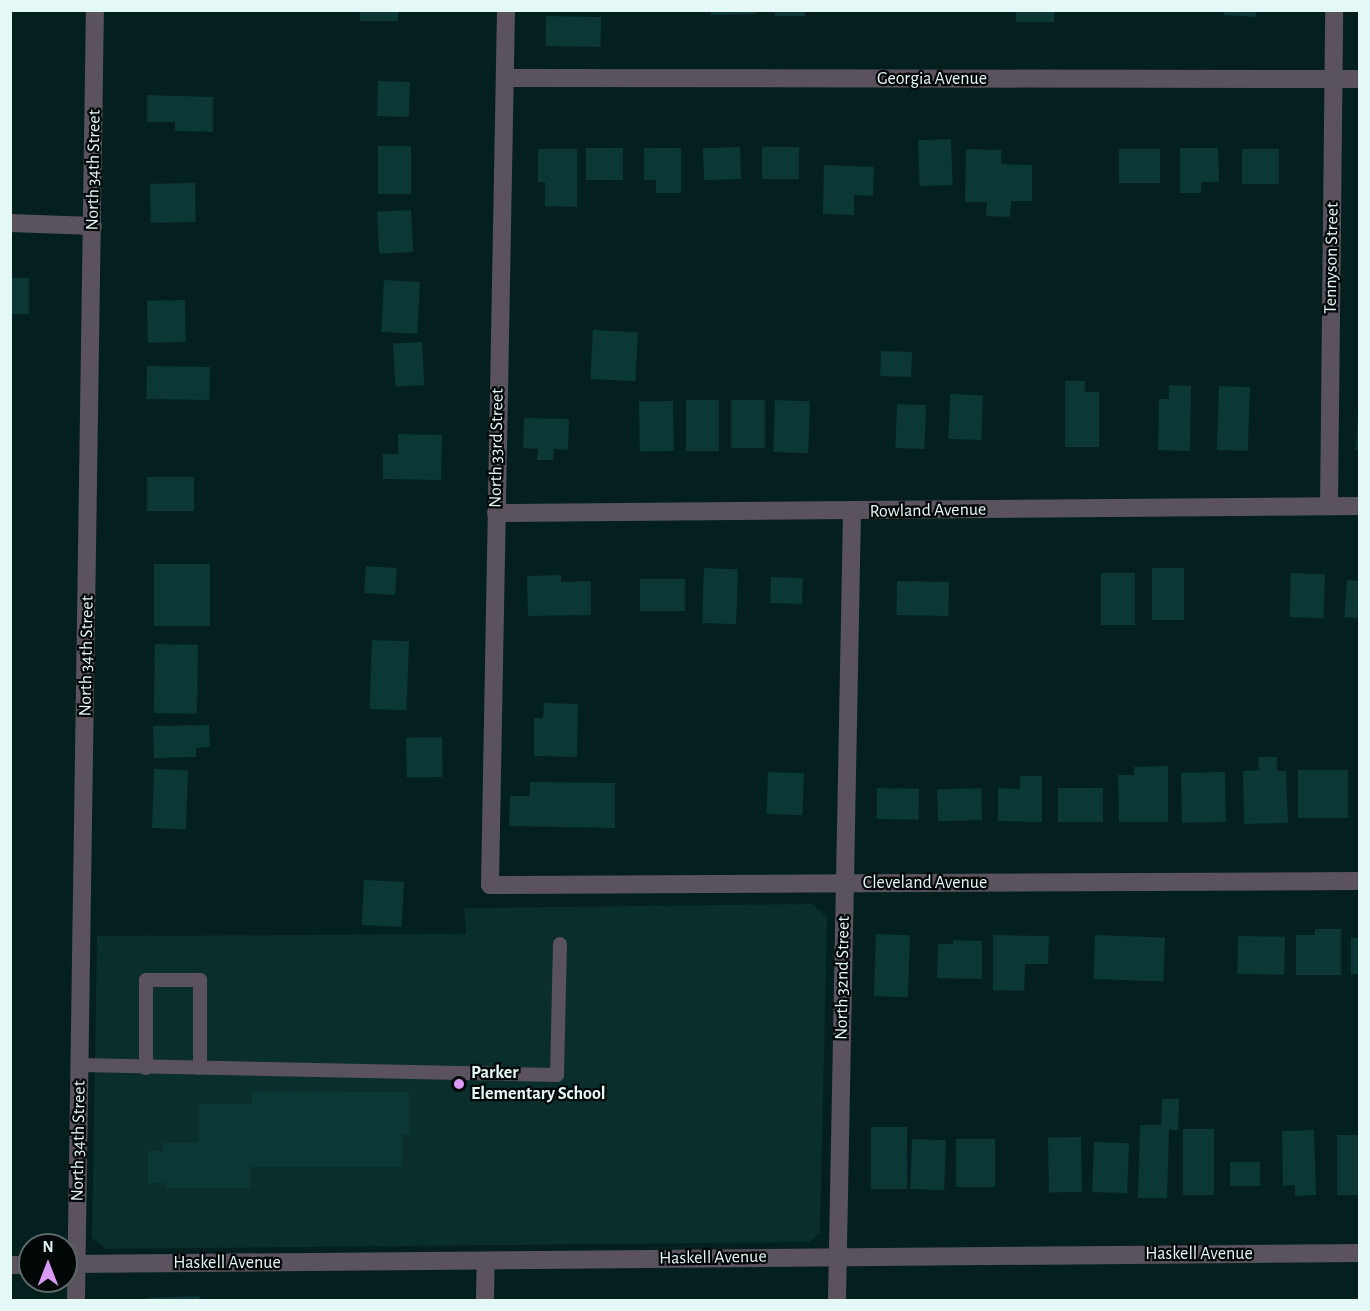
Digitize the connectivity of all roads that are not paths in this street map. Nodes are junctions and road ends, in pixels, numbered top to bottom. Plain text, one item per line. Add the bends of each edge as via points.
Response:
1 (95, 10) edge
2 (506, 10) edge
3 (1334, 10) edge
4 (505, 78) junction
5 (1334, 79) junction
6 (1359, 79) edge
7 (10, 223) edge
8 (93, 226) junction
9 (1329, 506) junction
10 (1359, 506) edge
11 (852, 512) junction
12 (496, 513) junction
13 (1359, 881) edge
14 (845, 883) junction
15 (490, 885) joint
16 (560, 944) dead end
17 (80, 1065) junction
18 (146, 1068) junction
19 (200, 1068) junction
20 (73, 1233) edge
21 (1359, 1253) edge
22 (838, 1257) junction
23 (486, 1261) junction
24 (78, 1264) edge
25 (485, 1300) edge
26 (837, 1300) edge

1 - 8 street, North 34th Street
2 - 4 street, North 33rd Street
3 - 5 street, Tennyson Street
4 - 5 street, Georgia Avenue
4 - 12 street, North 33rd Street
5 - 6 street, Georgia Avenue
5 - 9 street, Tennyson Street
7 - 8 street
8 - 17 street, North 34th Street
9 - 10 street, Rowland Avenue
9 - 11 street, Rowland Avenue
11 - 12 street, Rowland Avenue
11 - 14 street, North 32nd Street
12 - 15 street, North 33rd Street
13 - 14 street, Cleveland Avenue
14 - 15 street, Cleveland Avenue
14 - 22 street, North 32nd Street
16 - 19 lane via 557,1075
17 - 18 lane
17 - 20 street, North 34th Street
18 - 19 lane
18 - 19 lane via 146,980 200,980
21 - 22 street, Haskell Avenue
22 - 23 street, Haskell Avenue
22 - 26 street, North 32nd Street
23 - 24 street, Haskell Avenue
23 - 25 street

